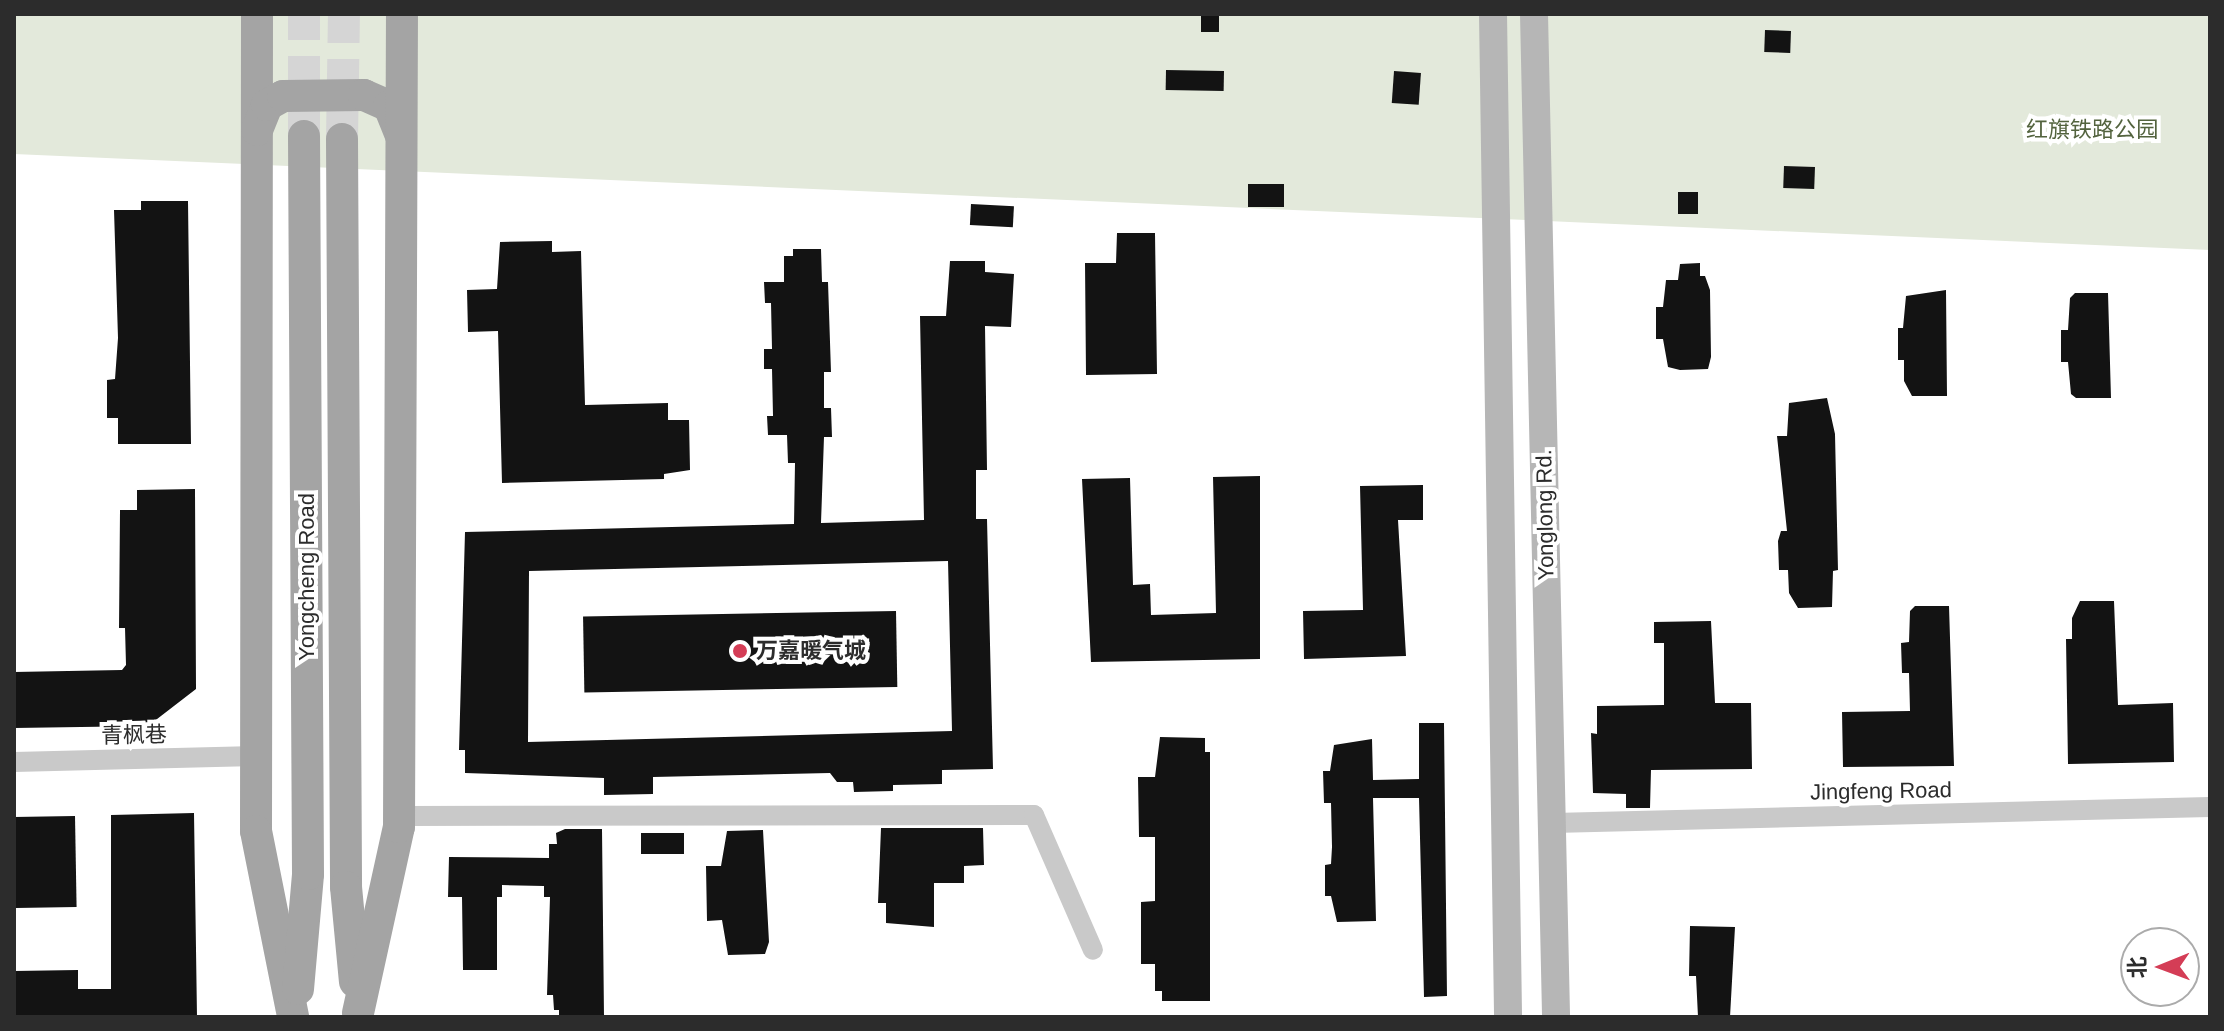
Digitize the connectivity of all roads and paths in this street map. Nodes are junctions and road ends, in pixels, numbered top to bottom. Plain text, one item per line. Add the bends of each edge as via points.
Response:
1 (257, 14) edge
2 (402, 14) edge
3 (1493, 14) edge
4 (1534, 14) edge
5 (257, 130) junction
6 (304, 136) tunnel mouth
7 (342, 139) tunnel mouth
8 (402, 143) junction
9 (256, 756) junction
10 (14, 762) edge
11 (2210, 807) edge
12 (405, 816) dead end
13 (1553, 823) junction
14 (1093, 950) dead end
15 (358, 1015) edge
16 (294, 1017) edge
17 (1508, 1017) edge
18 (1556, 1017) edge

1 - 5 main road
2 - 8 main road
3 - 17 street, Yonglong Rd.
4 - 13 street, Yonglong Rd.
5 - 8 main road via 267,105 283,96 364,95 389,106
5 - 9 main road
6 - 16 main road, Yongcheng Road via 308,874
7 - 15 main road, Yongcheng Road via 346,887
8 - 15 main road via 399,827
9 - 10 street, 青枫巷
9 - 16 main road via 256,831
11 - 13 street, Jingfeng Road
12 - 14 street via 1034,815
13 - 18 street, Yonglong Rd.

